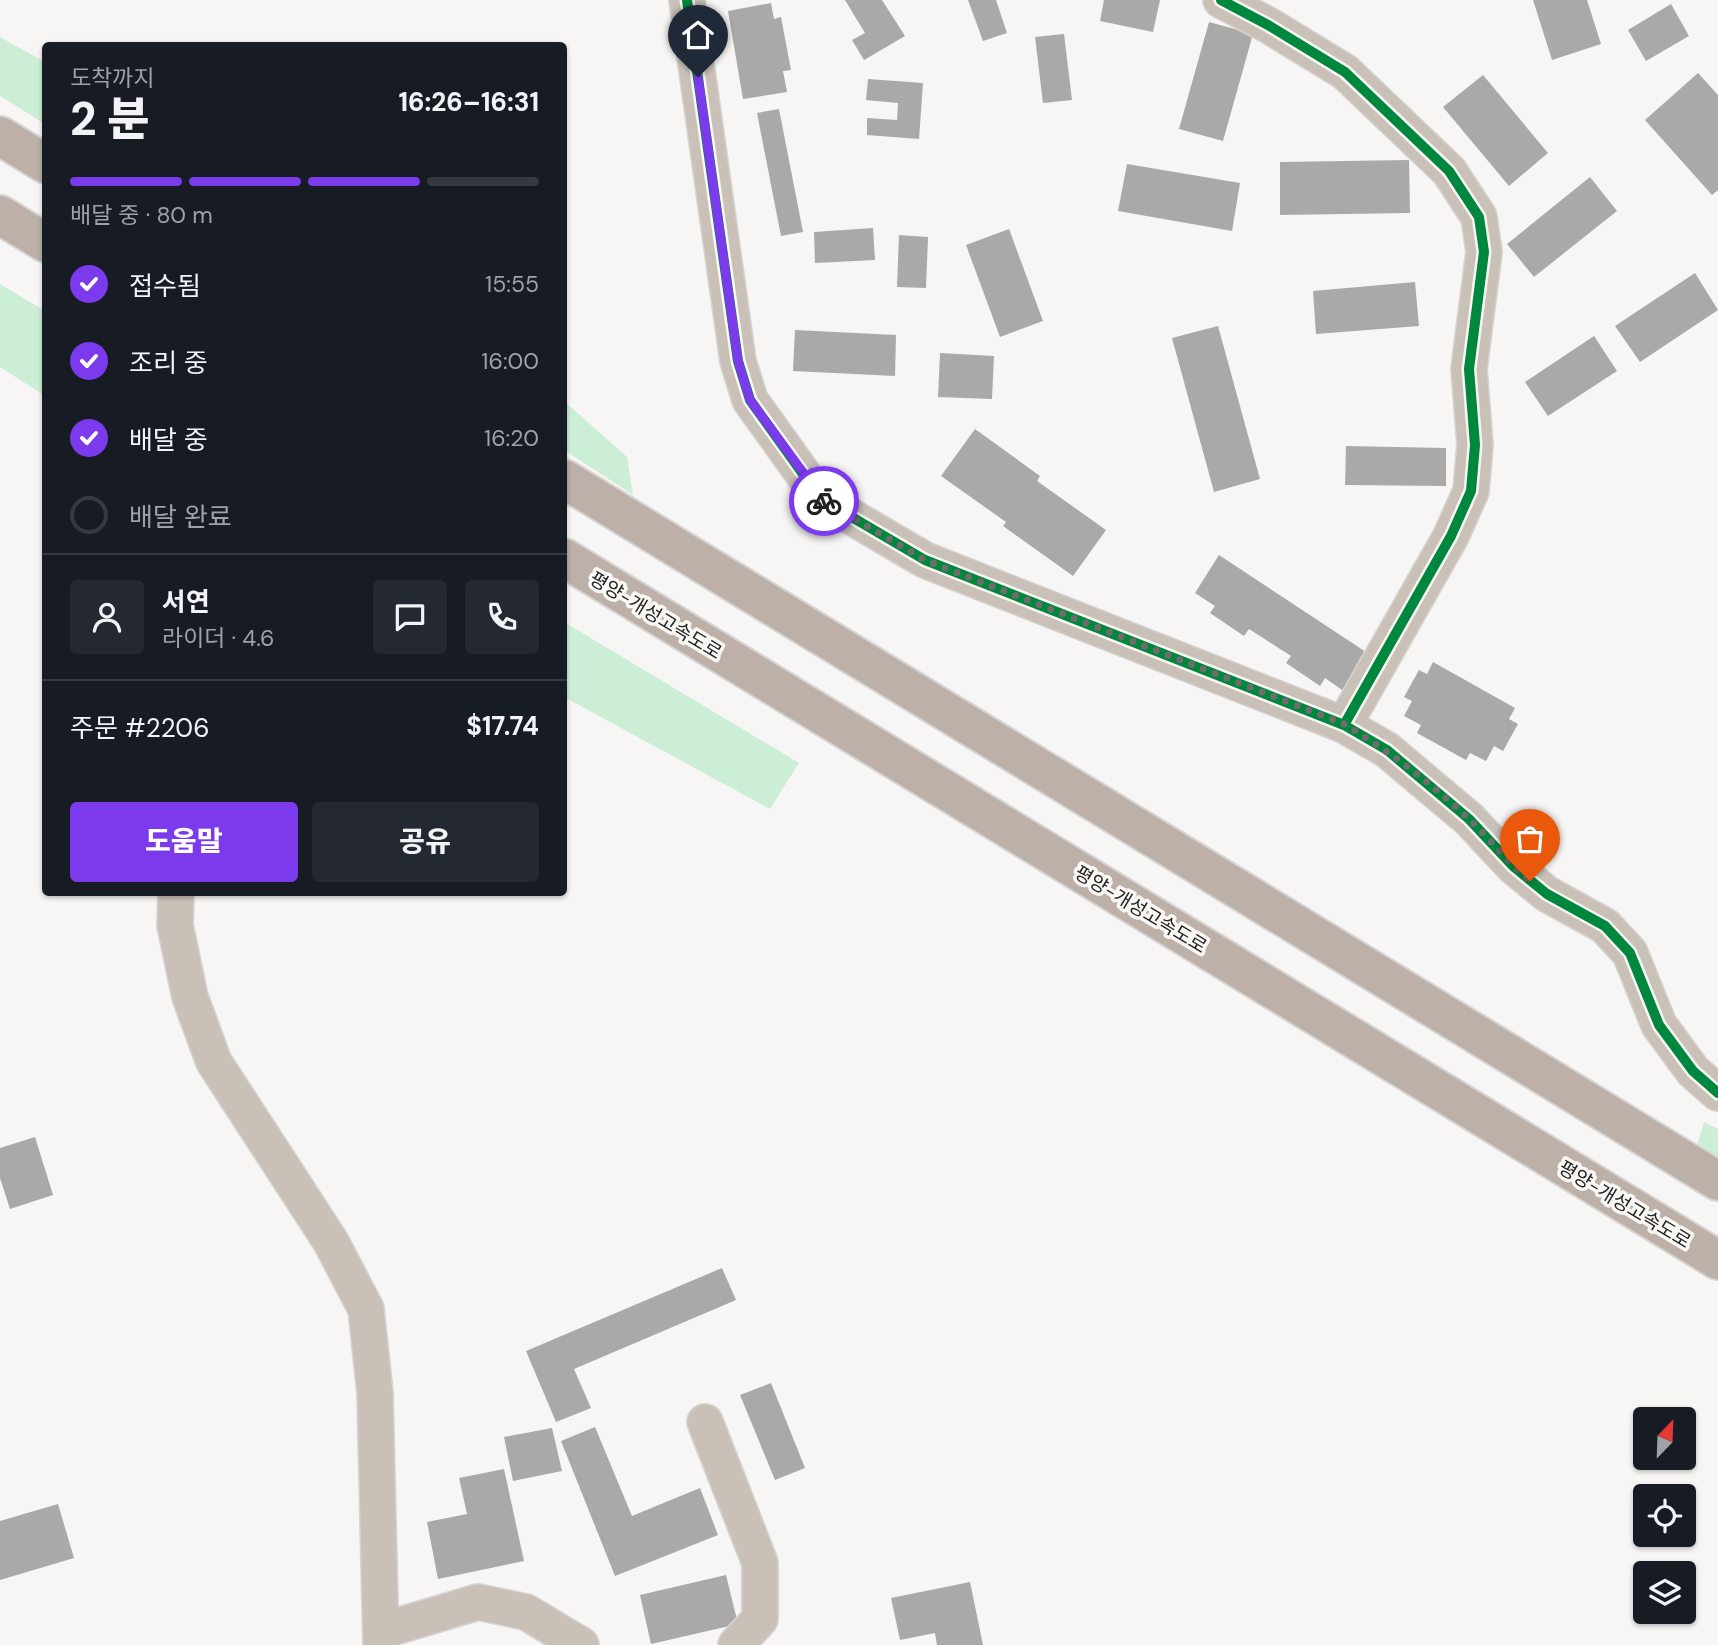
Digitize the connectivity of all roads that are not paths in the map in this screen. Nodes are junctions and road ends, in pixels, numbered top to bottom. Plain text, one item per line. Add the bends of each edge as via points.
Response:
1 (687, 0) edge
2 (1221, 0) edge
3 (0, 136) edge
4 (42, 162) edge
5 (0, 215) edge
6 (42, 241) edge
7 (567, 481) edge
8 (567, 560) edge
9 (1344, 724) junction
10 (176, 896) edge
11 (1718, 1093) edge
12 (1718, 1181) edge
13 (1718, 1260) edge
14 (705, 1422) dead end
15 (381, 1638) edge
16 (581, 1645) edge
17 (736, 1645) edge

1 - 9 street via 738,361 750,400 821,499 925,560
2 - 9 street via 1345,72 1448,171 1479,218 1484,252 1469,369 1475,445 1471,491 1451,536
3 - 4 highway
5 - 6 highway
7 - 12 highway
8 - 13 highway, 평양-개성고속도로
9 - 11 street via 1387,750 1469,819 1547,894 1605,926 1630,953 1659,1025 1693,1071
10 - 15 street via 175,925 190,997 214,1062 331,1242 366,1309 375,1393
14 - 17 street via 760,1563 760,1619
15 - 16 street via 478,1602 526,1612

